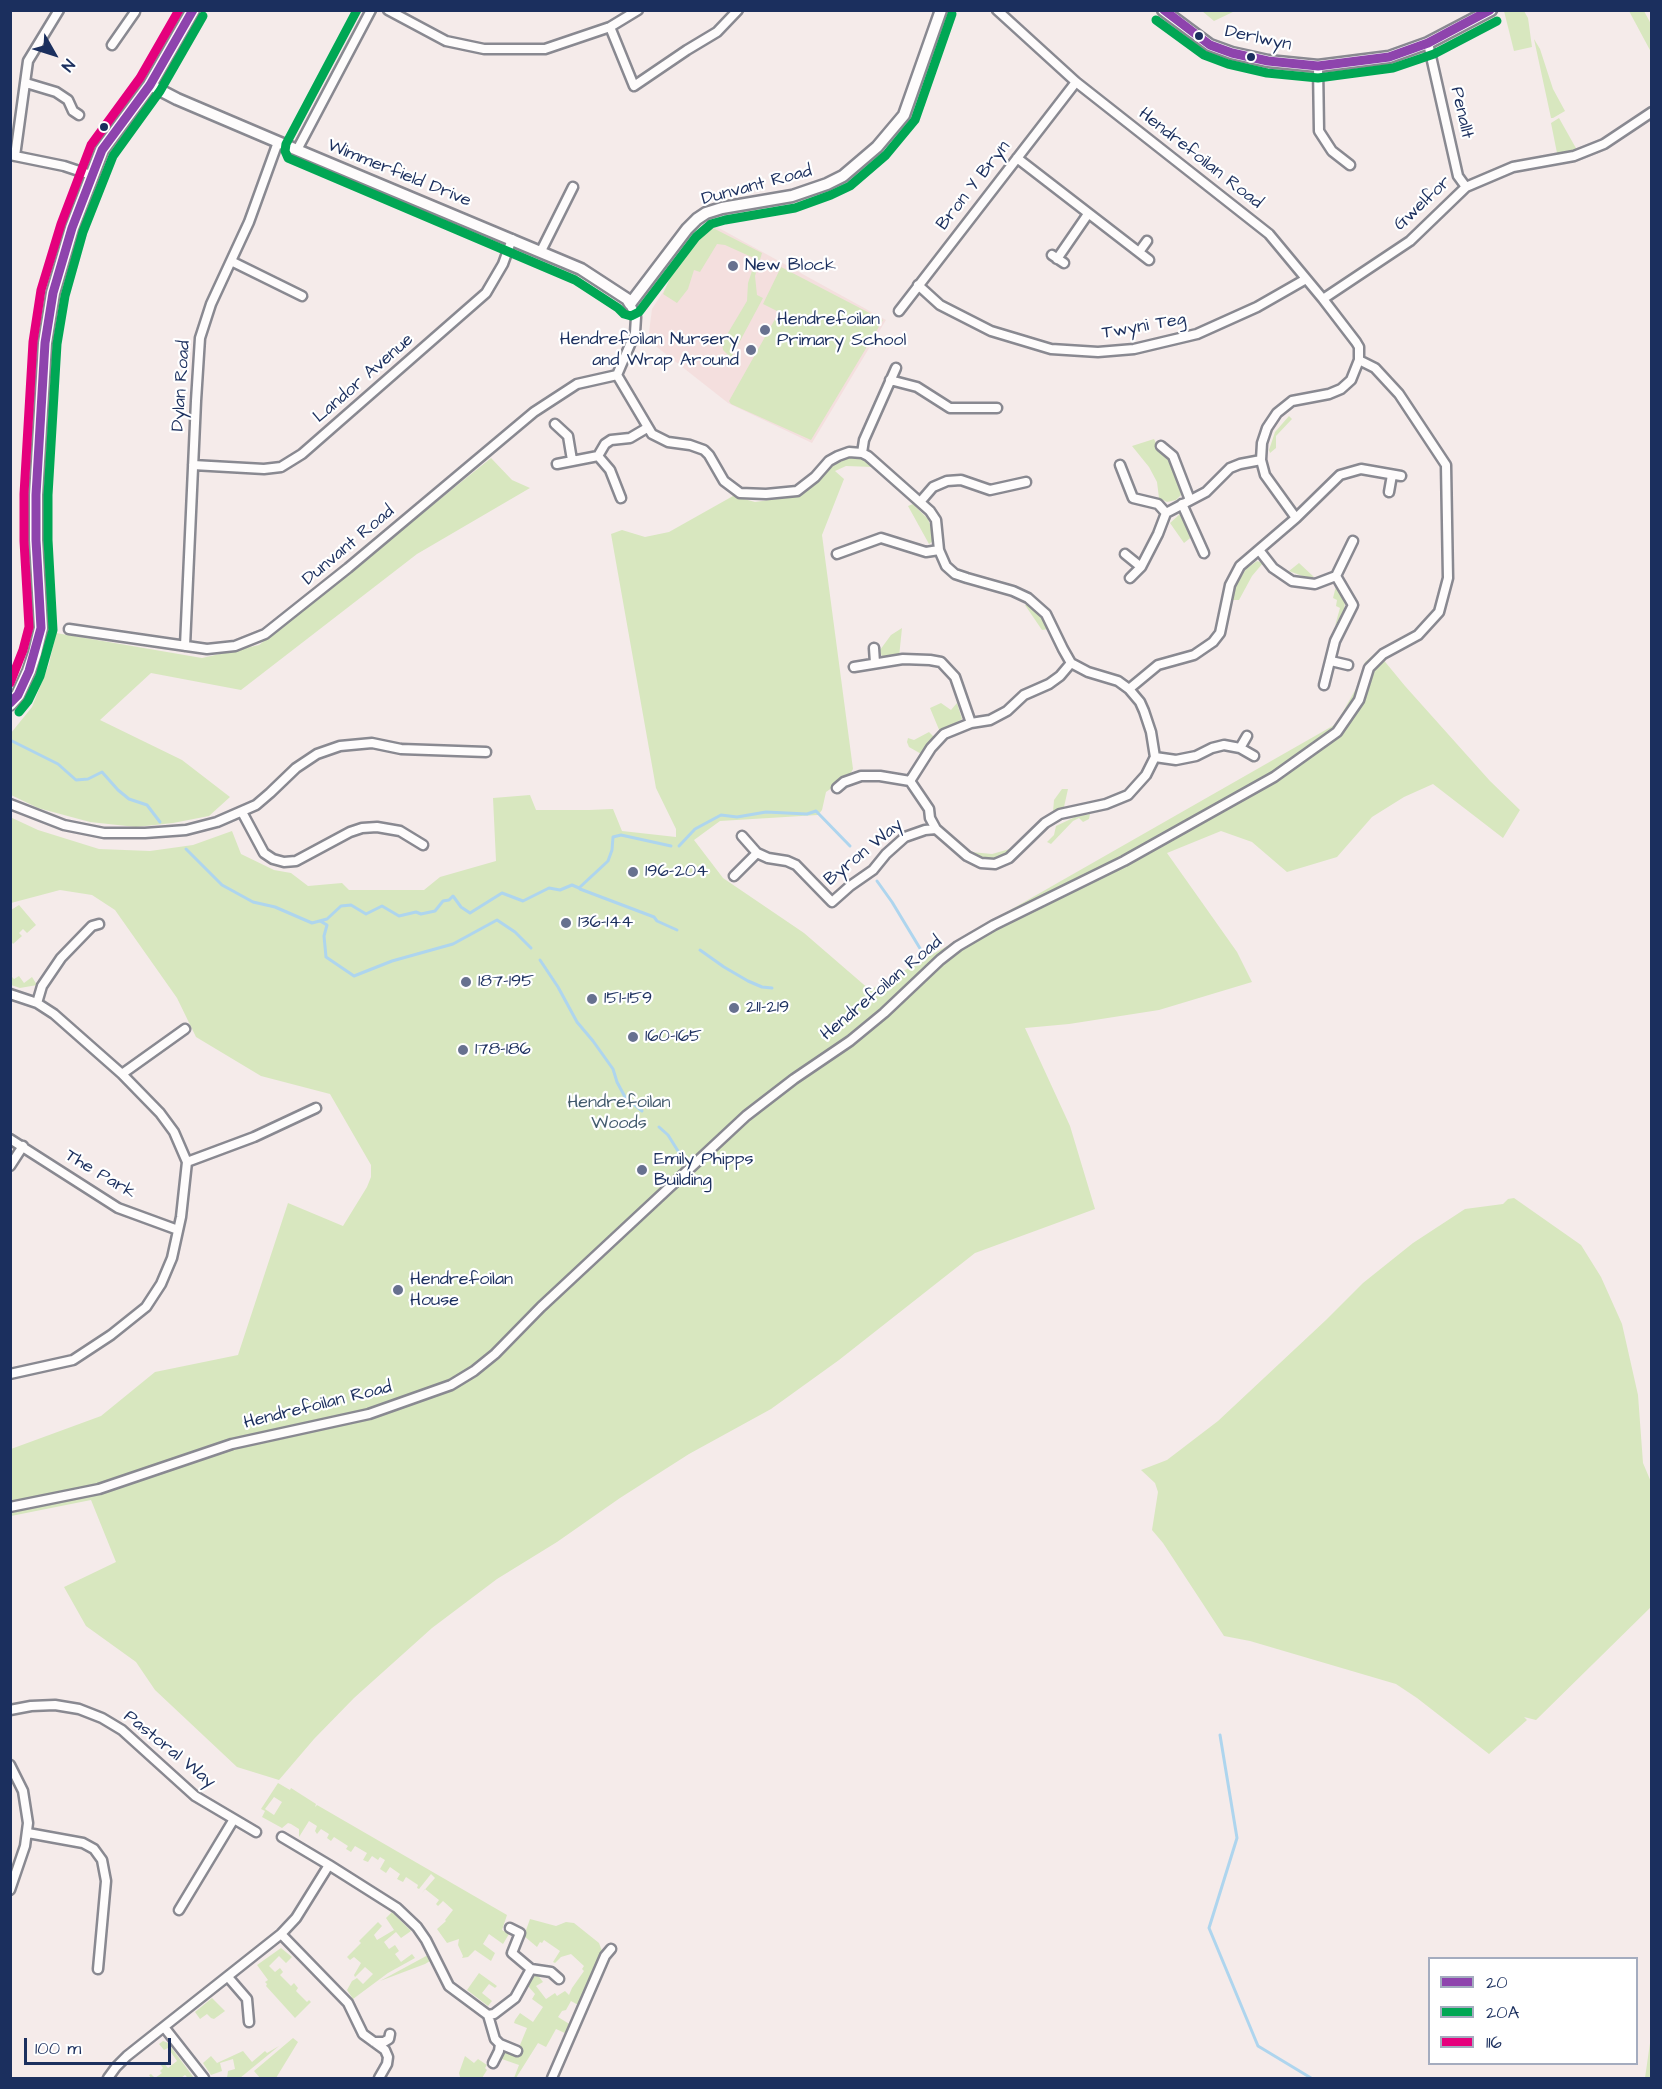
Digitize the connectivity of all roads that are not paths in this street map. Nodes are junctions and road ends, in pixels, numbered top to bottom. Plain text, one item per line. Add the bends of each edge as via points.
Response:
1 (59, 10) edge
2 (193, 10) edge
3 (371, 10) edge
4 (388, 10) edge
5 (638, 10) edge
6 (738, 10) edge
7 (941, 10) edge
8 (998, 10) edge
9 (1163, 10) edge
10 (1491, 10) edge
11 (137, 13) edge
12 (610, 27) junction
13 (1428, 43) junction
14 (112, 45) dead end
15 (1318, 66) junction
16 (26, 82) junction
17 (1076, 82) junction
18 (150, 85) junction
19 (1652, 112) edge
20 (79, 116) dead end
21 (278, 142) junction
22 (297, 150) junction
23 (13, 156) edge
24 (1017, 158) junction
25 (1350, 165) dead end
26 (91, 175) junction
27 (573, 187) dead end
28 (1466, 187) junction
29 (1088, 214) junction
30 (512, 238) junction
31 (1147, 241) dead end
32 (542, 250) junction
33 (1139, 252) junction
34 (1058, 259) dead end
35 (1149, 260) dead end
36 (231, 261) junction
37 (1306, 279) junction
38 (918, 285) junction
39 (302, 296) dead end
40 (1323, 299) junction
41 (630, 304) junction
42 (899, 311) dead end
43 (1359, 357) junction
44 (896, 368) dead end
45 (617, 375) junction
46 (890, 380) junction
47 (997, 408) dead end
48 (555, 423) dead end
49 (647, 428) junction
50 (1161, 446) dead end
51 (862, 453) junction
52 (598, 456) junction
53 (572, 460) junction
54 (1261, 460) junction
55 (557, 464) dead end
56 (193, 465) junction
57 (1120, 465) dead end
58 (1026, 482) dead end
59 (1389, 492) dead end
60 (621, 498) dead end
61 (920, 502) junction
62 (1186, 502) junction
63 (1166, 513) junction
64 (1296, 518) junction
65 (1353, 541) dead end
66 (939, 550) junction
67 (1259, 550) junction
68 (1204, 553) dead end
69 (837, 554) dead end
70 (1125, 554) dead end
71 (1141, 567) junction
72 (1336, 576) junction
73 (1130, 578) dead end
74 (69, 629) dead end
75 (185, 646) junction
76 (874, 648) dead end
77 (1331, 661) junction
78 (875, 663) junction
79 (1071, 663) junction
80 (1348, 665) dead end
81 (854, 667) dead end
82 (1324, 685) dead end
83 (1129, 689) junction
84 (10, 704) edge
85 (970, 723) junction
86 (1247, 736) dead end
87 (1240, 748) junction
88 (486, 752) dead end
89 (1254, 756) dead end
90 (1155, 757) junction
91 (910, 781) junction
92 (840, 782) dead end
93 (10, 804) edge
94 (242, 812) junction
95 (936, 829) junction
96 (742, 836) dead end
97 (423, 845) dead end
98 (757, 853) junction
99 (734, 876) dead end
100 (99, 924) dead end
101 (10, 994) edge
102 (37, 1003) junction
103 (185, 1029) dead end
104 (122, 1074) junction
105 (316, 1108) dead end
106 (10, 1139) edge
107 (23, 1146) junction
108 (187, 1162) junction
109 (10, 1166) edge
110 (178, 1230) junction
111 (10, 1374) edge
112 (10, 1507) edge
113 (10, 1710) edge
114 (10, 1764) edge
115 (234, 1819) junction
116 (256, 1832) dead end
117 (28, 1833) junction
118 (282, 1837) dead end
119 (329, 1865) junction
120 (10, 1890) edge
121 (179, 1910) dead end
122 (510, 1928) dead end
123 (281, 1934) junction
124 (611, 1949) dead end
125 (98, 1969) dead end
126 (531, 1969) junction
127 (228, 1977) junction
128 (559, 1980) dead end
129 (488, 2015) junction
130 (249, 2022) dead end
131 (164, 2026) junction
132 (390, 2034) dead end
133 (373, 2042) junction
134 (500, 2044) junction
135 (517, 2050) dead end
136 (493, 2062) dead end
137 (108, 2079) edge
138 (204, 2079) edge
139 (379, 2079) edge
140 (552, 2079) edge

1 - 16 street via 28,61
2 - 18 main road
3 - 22 street
4 - 12 street via 446,41 484,49 545,49
5 - 12 street
6 - 12 street via 717,32 634,86
7 - 41 street, Dunvant Road via 904,115 877,147 843,176 827,184 792,196 706,213 687,229
8 - 17 street, Hendrefoilan Road
9 - 15 street, Derlwyn via 1210,45 1232,53
10 - 13 street, Derlwyn
11 - 14 street
13 - 15 street, Derlwyn via 1389,57
13 - 28 street, Penallt via 1458,176
15 - 25 street via 1320,131 1332,151
16 - 20 street via 56,92 68,100
16 - 23 street
17 - 24 street, Bron Y Bryn
17 - 37 street, Hendrefoilan Road via 1269,234
18 - 21 street, Wimmerfield Drive
18 - 26 main road via 112,135
19 - 28 street, Gwelfor via 1604,144 1574,156 1513,167
21 - 22 street, Wimmerfield Drive
21 - 36 street, Dylan Road
22 - 30 street, Wimmerfield Drive
23 - 26 street
24 - 29 street
24 - 38 street, Bron Y Bryn
26 - 84 main road via 53,293 45,343 36,495 41,628 29,670
27 - 32 street
28 - 40 street, Gwelfor via 1410,241
29 - 33 street
29 - 34 street
30 - 32 street, Wimmerfield Drive
30 - 56 street, Landor Avenue via 486,293 302,454 281,467 264,469
31 - 33 street
32 - 41 street, Wimmerfield Drive via 581,269
33 - 35 street
36 - 39 street
36 - 56 street, Dylan Road via 200,338
37 - 38 street, Twyni Teg via 1197,334 1134,349 1098,352 1051,349 991,331 940,305
37 - 40 street, Hendrefoilan Road
38 - 42 street, Bron Y Bryn
40 - 43 street, Hendrefoilan Road via 1356,342
41 - 45 street via 636,317 635,333
43 - 54 street via 1351,380 1341,389 1293,401 1277,413 1262,443
43 - 112 street, Hendrefoilan Road via 1399,394 1446,465 1448,578 1439,612 1418,635 1383,654 1369,668 1359,700 1337,732 1274,777 1144,850 958,946 850,1041 746,1116 541,1306 495,1354 451,1385 369,1414 232,1444 119,1483
44 - 46 street
45 - 49 street
45 - 75 street, Dunvant Road via 577,384 534,412 265,634 235,646
46 - 47 street via 917,387 950,408
46 - 51 street
48 - 53 street via 568,436
49 - 51 street via 658,439 704,450 724,481 740,493 797,491 829,461 849,452
49 - 52 street via 630,438 611,440
50 - 62 street via 1173,456
51 - 61 street
52 - 53 street
52 - 60 street via 610,470
53 - 55 street
54 - 62 street via 1230,468 1206,492
54 - 64 street via 1265,475
56 - 75 street, Dylan Road
57 - 63 street via 1133,498 1158,504
58 - 61 street via 990,490 961,480 947,481 933,487
59 - 64 street via 1397,476 1361,469 1340,475
61 - 66 street via 936,520
62 - 63 street
62 - 68 street
63 - 71 street
64 - 67 street
65 - 72 street
66 - 69 street via 926,552 880,538
66 - 79 street via 946,566 955,574 1013,591 1037,605 1052,623
67 - 72 street via 1273,568 1292,581 1315,584
67 - 83 street via 1240,566 1230,585 1224,622 1213,642 1194,655 1158,665
70 - 71 street
71 - 73 street
72 - 77 street via 1353,605 1335,641
74 - 75 street, Dunvant Road
76 - 78 street
77 - 80 street
77 - 82 street
78 - 81 street
78 - 85 street via 903,659 941,662 955,677
79 - 83 street
79 - 85 street via 1060,676 1024,695 1006,711 990,720
83 - 90 street via 1144,711
85 - 91 street via 944,734
86 - 87 street
87 - 89 street
87 - 90 street via 1224,745 1176,760
88 - 94 street via 401,749 372,743 340,746 317,754 296,768 256,805
90 - 95 street via 1146,775 1128,795 1060,814 1009,858 995,864 973,859
91 - 92 street via 861,776
91 - 95 street via 929,809
93 - 94 street via 64,825 104,834 186,830
94 - 97 street via 264,853 284,862 296,861 350,832 377,826 400,831
95 - 98 street, Byron Way via 905,837 873,870 832,902 796,866
96 - 98 street
98 - 99 street
100 - 102 street via 84,933 61,958 42,986
101 - 102 street
102 - 104 street
103 - 104 street
104 - 108 street via 160,1113 174,1132
105 - 108 street
106 - 107 street, The Park
107 - 109 street
107 - 110 street, The Park via 118,1208
108 - 110 street
110 - 111 street via 172,1258 146,1307 73,1360
113 - 115 street, Pastoral Way via 55,1705 102,1718 122,1730 195,1796
114 - 117 street via 24,1797
115 - 116 street, Pastoral Way
115 - 121 street
117 - 120 street
117 - 125 street via 83,1843 102,1860 106,1881
118 - 119 street
119 - 123 street via 296,1918
119 - 129 street via 373,1892 417,1927 449,1986
122 - 126 street via 520,1933 512,1953
123 - 127 street
123 - 133 street via 348,2003 363,2034
124 - 140 street
126 - 128 street via 551,1972
126 - 129 street via 515,1998
127 - 130 street via 247,2000
127 - 131 street
129 - 134 street
131 - 137 street via 122,2061
131 - 138 street
132 - 133 street via 384,2042
133 - 139 street via 388,2057
134 - 135 street
134 - 136 street

